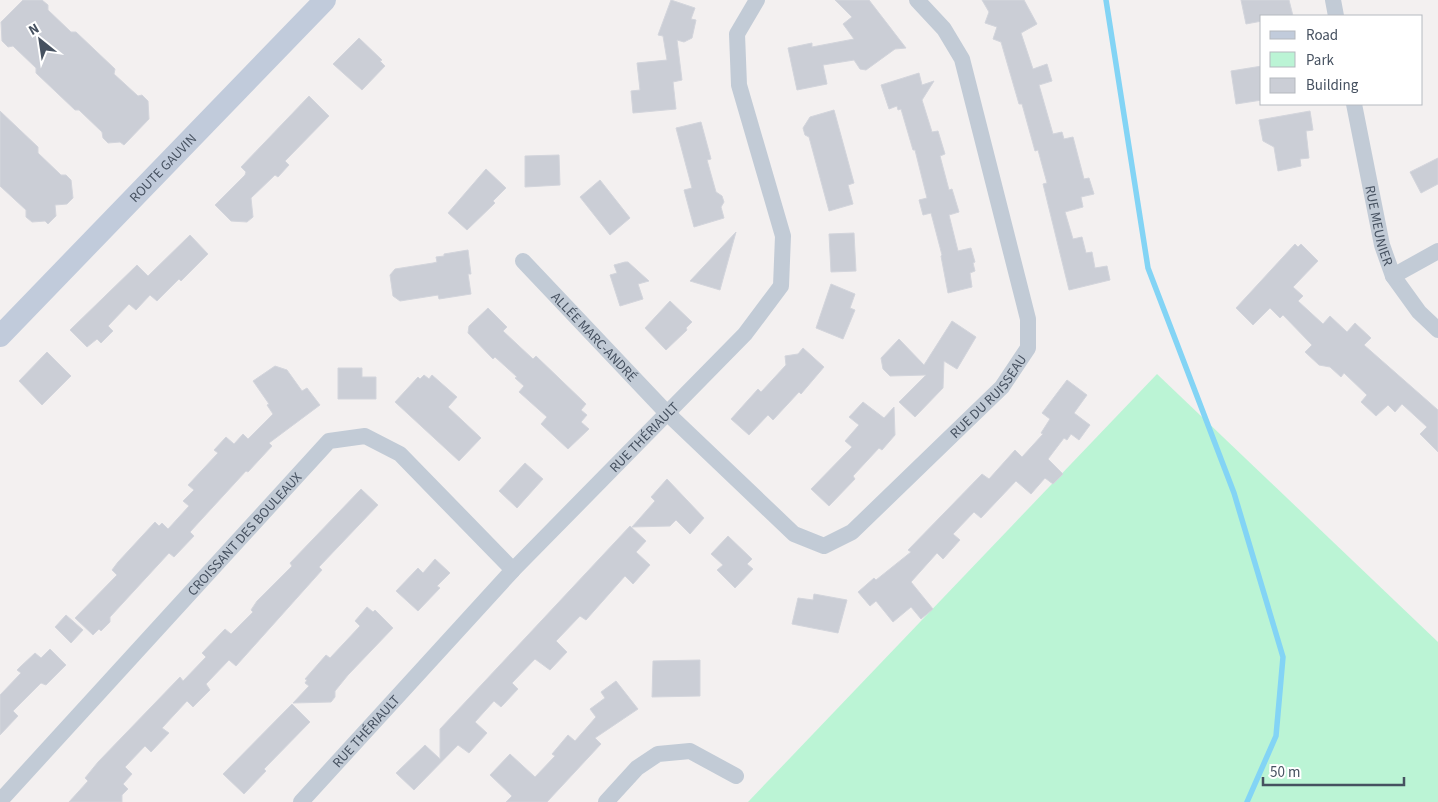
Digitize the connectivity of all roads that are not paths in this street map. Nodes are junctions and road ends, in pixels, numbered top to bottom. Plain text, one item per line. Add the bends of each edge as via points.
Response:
1 (325, 0) edge
2 (757, 0) edge
3 (917, 0) edge
4 (1333, 0) edge
5 (1336, 15) edge
6 (1354, 105) edge
7 (1438, 251) edge
8 (523, 261) dead end
9 (1393, 276) junction
10 (1438, 330) edge
11 (0, 336) edge
12 (666, 412) junction
13 (513, 570) junction
14 (736, 776) dead end
15 (0, 801) edge
16 (301, 802) edge
17 (606, 802) edge

1 - 11 street, ROUTE GAUVIN
2 - 12 street, RUE THÉRIAULT via 737,34 739,86 783,236 781,286 745,334
3 - 12 street, RUE DU RUISSEAU via 944,29 962,59 1028,319 1028,348 1002,386 981,407 852,532 824,546 794,534
4 - 5 street
6 - 9 street, RUE MEUNIER via 1382,245
7 - 9 street
8 - 12 street, ALLÉE MARC-ANDRÉ
9 - 10 street, RUE MEUNIER via 1419,312
12 - 13 street, RUE THÉRIAULT
13 - 15 street, CROISSANT DES BOULEAUX via 400,454 365,436 329,441
13 - 16 street, RUE THÉRIAULT
14 - 17 street via 690,751 658,754 637,768

